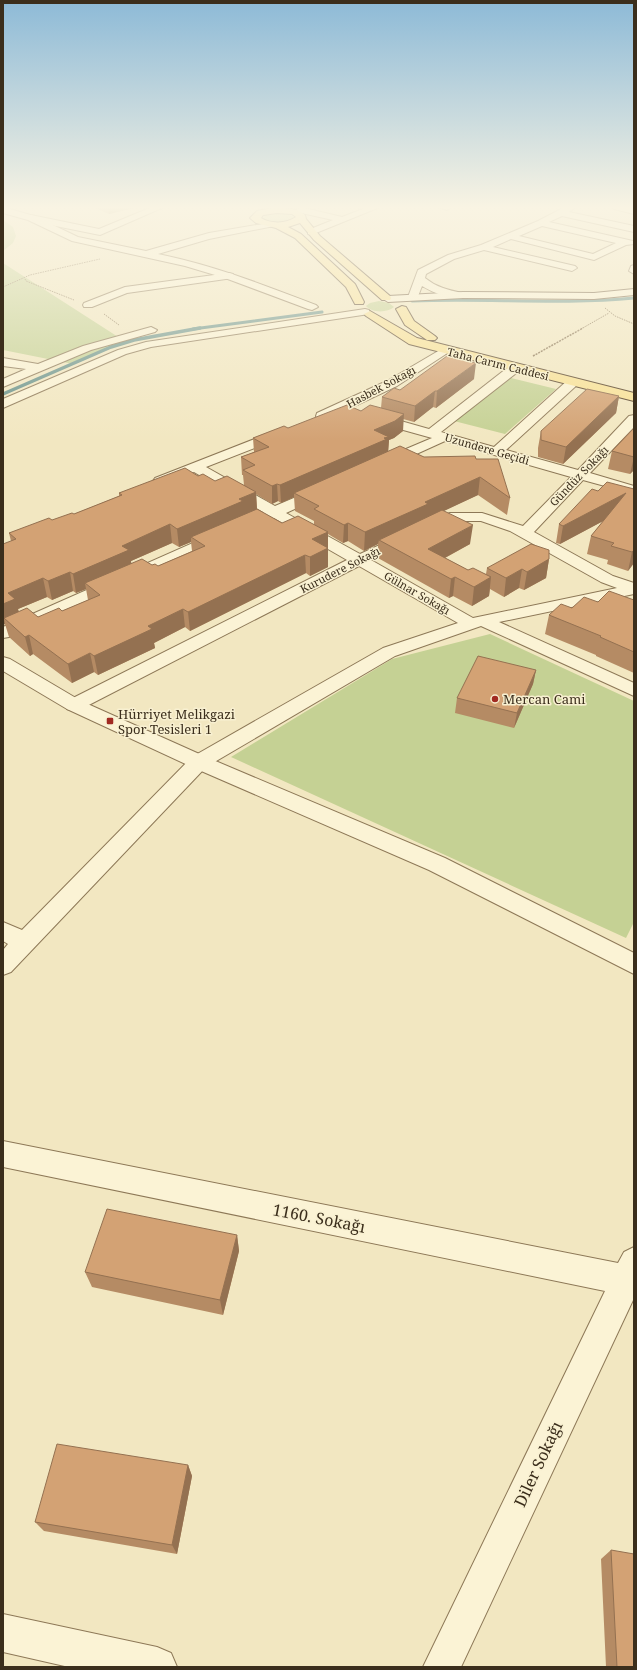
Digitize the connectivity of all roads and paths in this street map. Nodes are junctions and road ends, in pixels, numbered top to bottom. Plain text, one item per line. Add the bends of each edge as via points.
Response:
1 (34, 285) edge
2 (163, 285) edge
3 (255, 285) edge
4 (350, 285) edge
5 (372, 285) edge
6 (417, 285) edge
7 (426, 285) edge
8 (634, 292) edge
9 (458, 295) junction
10 (413, 297) junction
11 (387, 298) junction
12 (88, 305) junction
13 (626, 305) dead end
14 (320, 307) junction
15 (363, 308) junction
16 (403, 308) junction
17 (289, 311) dead end
18 (634, 324) edge
19 (160, 329) dead end
20 (130, 335) junction
21 (444, 350) junction
22 (3, 362) edge
23 (519, 365) junction
24 (38, 368) junction
25 (573, 382) junction
26 (3, 383) edge
27 (634, 388) edge
28 (634, 397) edge
29 (3, 404) edge
30 (341, 408) junction
31 (634, 419) edge
32 (312, 420) edge
33 (290, 429) edge
34 (437, 435) junction
35 (496, 452) junction
36 (195, 467) junction
37 (374, 468) edge
38 (579, 475) junction
39 (151, 485) edge
40 (331, 487) edge
41 (634, 490) edge
42 (275, 512) junction
43 (525, 533) junction
44 (359, 560) junction
45 (634, 589) edge
46 (477, 622) junction
47 (3, 633) edge
48 (3, 663) edge
49 (634, 690) edge
50 (74, 705) junction
51 (199, 762) junction
52 (3, 932) edge
53 (24, 942) junction
54 (634, 964) edge
55 (3, 965) edge
56 (3, 1154) edge
57 (631, 1275) edge
58 (3, 1633) edge
59 (157, 1667) edge
60 (442, 1667) edge

1 - 12 path
2 - 12 street via 125,290
3 - 14 street
4 - 15 main road, Taha Carım Caddesi
5 - 11 main road
6 - 10 street
7 - 9 street
8 - 9 street via 615,296 574,297
9 - 10 street
10 - 11 street
11 - 15 main road via 370,299
11 - 16 main road via 400,302
12 - 20 path via 112,318
13 - 16 street via 580,307 451,303
14 - 15 street
14 - 17 street
15 - 16 main road via 386,315
15 - 21 main road, Taha Carım Caddesi via 413,341
15 - 29 street via 150,344 122,352
16 - 23 main road, Taha Carım Caddesi via 409,323 431,338
18 - 23 path via 609,312
19 - 20 street
20 - 24 street via 87,348
21 - 23 main road, Taha Carım Caddesi
21 - 30 street, Hasbek Sokağı via 393,383
22 - 24 street
23 - 25 main road, Taha Carım Caddesi
23 - 27 main road, Taha Carım Caddesi
23 - 34 street
24 - 26 street
25 - 28 main road, Taha Carım Caddesi
25 - 35 street
30 - 32 street, Hasbek Sokağı
30 - 34 street, Uzundere Geçidi
31 - 38 street, Gündüz Sokağı
33 - 36 street
34 - 35 street, Uzundere Geçidi
34 - 37 street
35 - 38 street, Uzundere Geçidi
36 - 39 street
36 - 42 street, Gülnar Sokağı
38 - 41 street, Uzundere Geçidi
38 - 43 street, Gündüz Sokağı
40 - 42 street
42 - 44 street, Gülnar Sokağı
42 - 47 street
43 - 44 street, Kurudere Sokağı via 482,517 450,517
43 - 45 street, Kurudere Sokağı via 607,579
44 - 46 street, Gülnar Sokağı
44 - 50 street, Kurudere Sokağı
45 - 46 street
46 - 49 street, Gülnar Sokağı
46 - 51 street via 389,652
48 - 50 street
50 - 51 street
51 - 53 street
51 - 54 street via 437,864
52 - 53 street
53 - 55 street
56 - 57 street, 1160. Sokağı
57 - 60 street, Diler Sokağı
58 - 59 street

